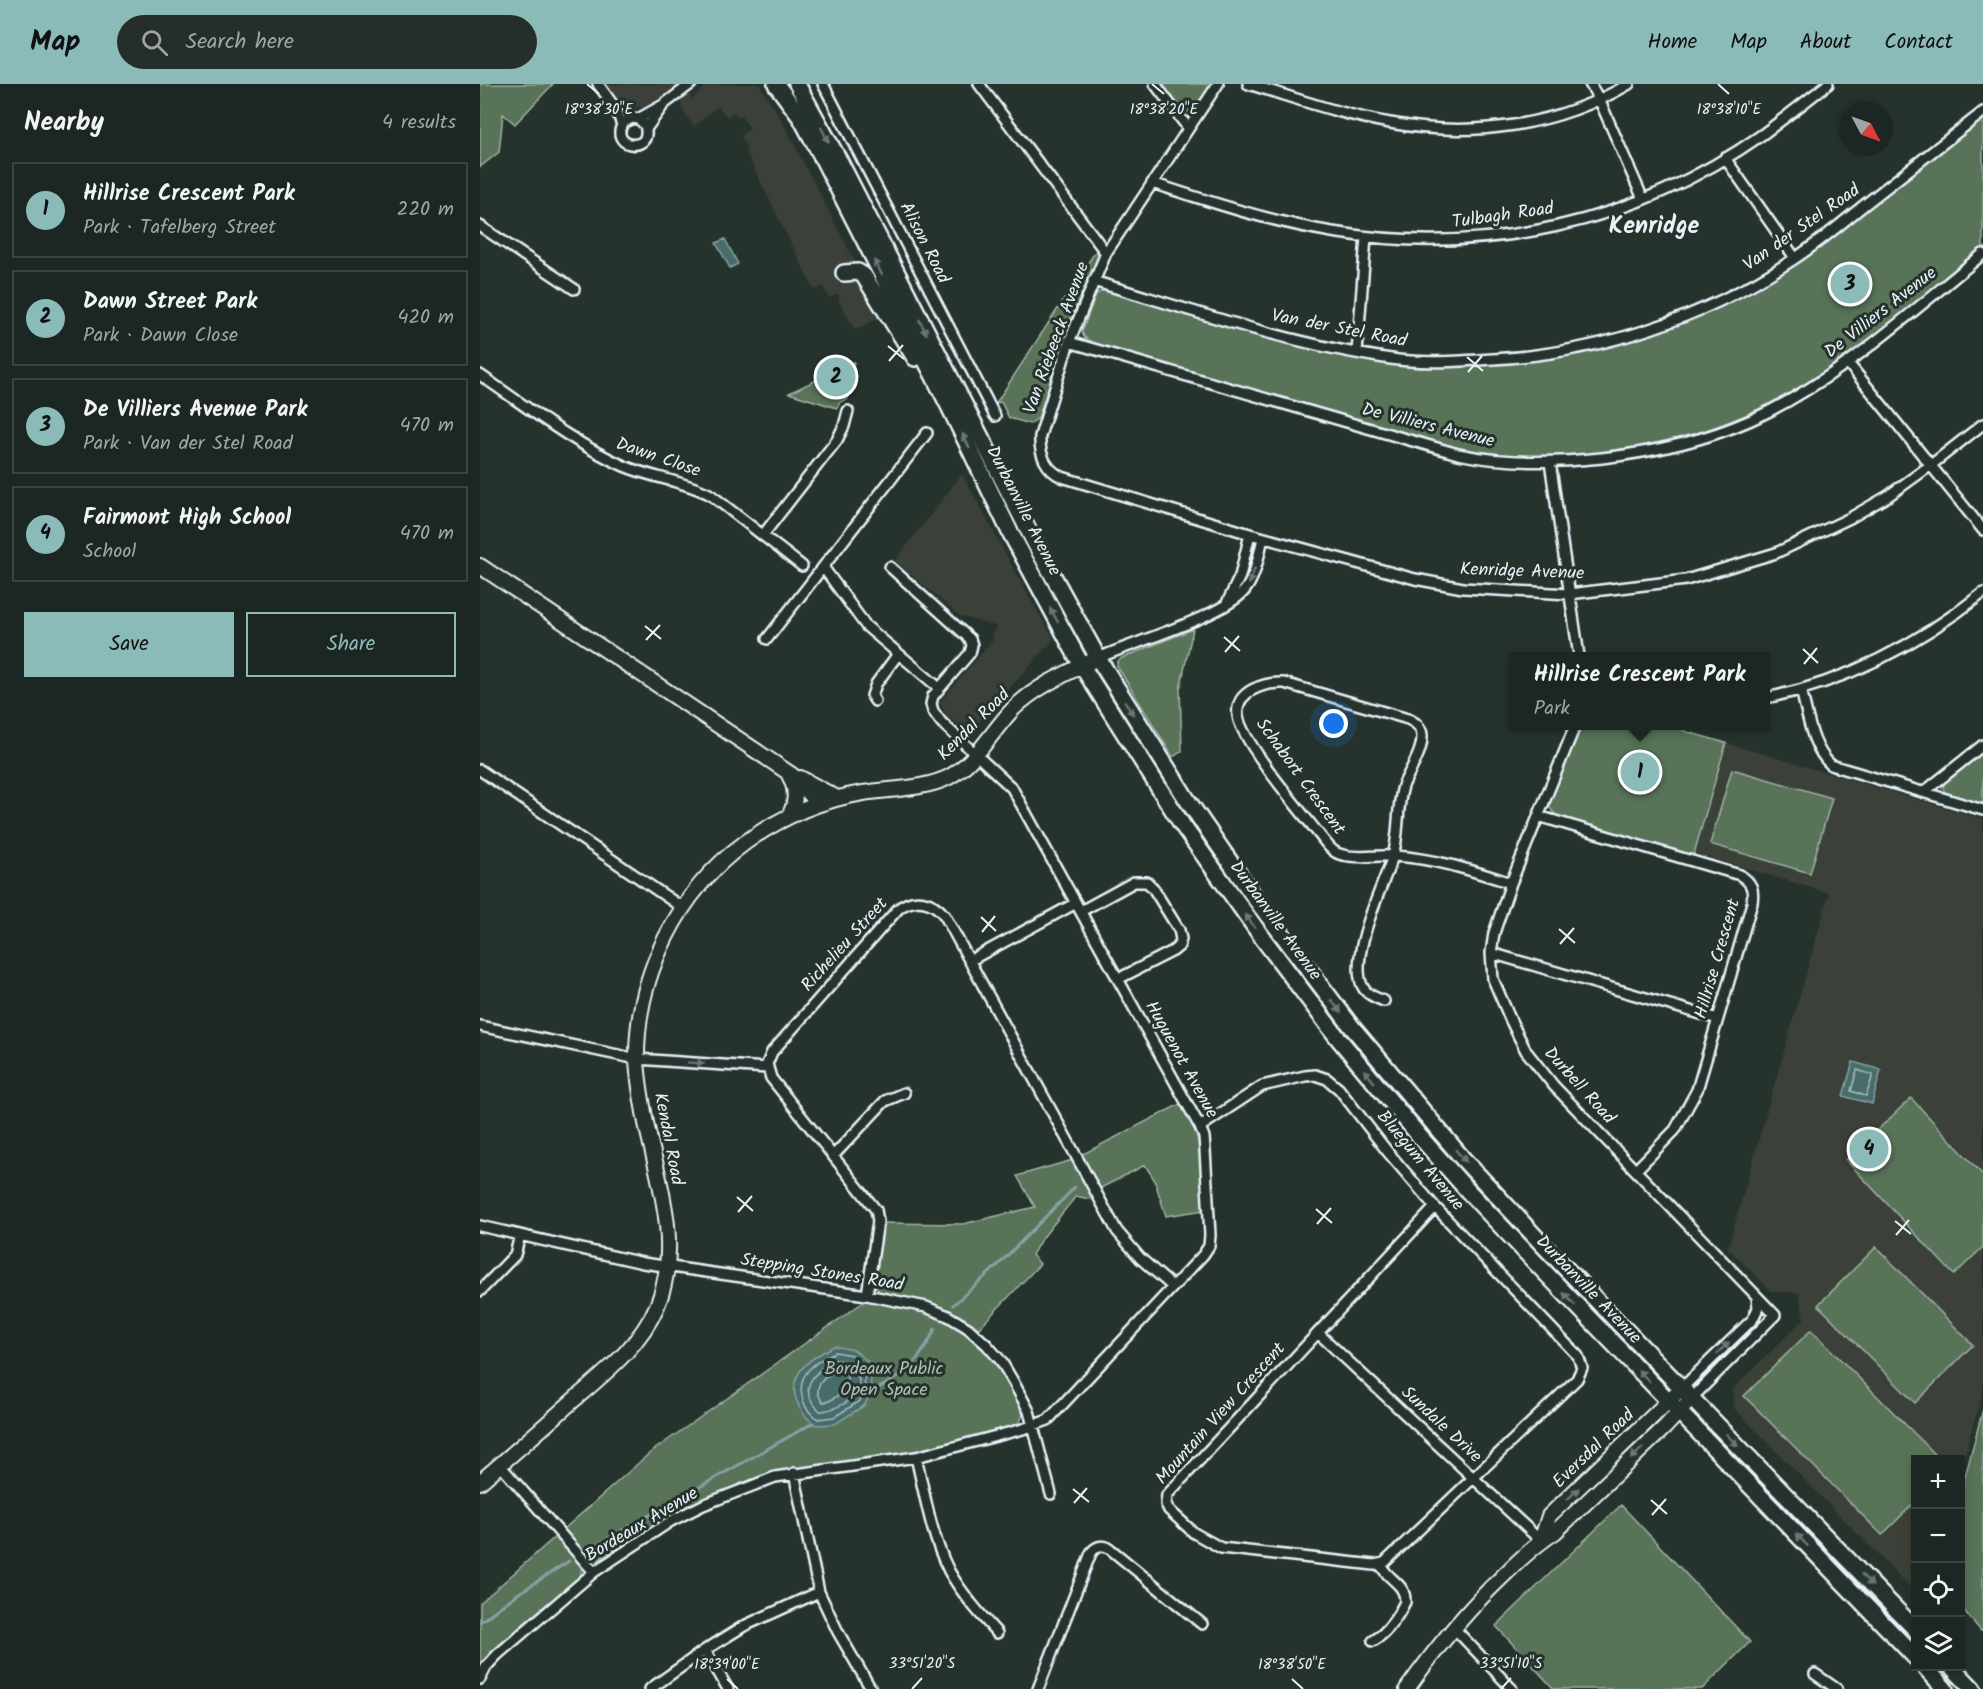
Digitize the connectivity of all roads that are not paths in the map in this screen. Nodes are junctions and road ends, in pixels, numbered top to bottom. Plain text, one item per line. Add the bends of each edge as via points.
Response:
1 (598, 84) edge
2 (698, 84) edge
3 (776, 84) edge
4 (797, 84) edge
5 (823, 84) edge
6 (979, 84) edge
7 (1155, 84) edge
8 (1218, 84) edge
9 (1248, 84) edge
10 (1590, 84) edge
11 (1629, 84) edge
12 (1828, 84) edge
13 (689, 85) edge
14 (1599, 99) junction
15 (663, 105) junction
16 (616, 109) junction
17 (1983, 112) edge
18 (635, 119) junction
19 (622, 125) junction
20 (1188, 128) junction
21 (646, 129) junction
22 (1725, 158) junction
23 (1152, 183) junction
24 (1643, 199) junction
25 (480, 226) edge
26 (1366, 237) junction
27 (1106, 253) junction
28 (1983, 254) edge
29 (1795, 258) junction
30 (844, 273) dead end
31 (1094, 281) junction
32 (574, 289) dead end
33 (1070, 342) junction
34 (1357, 353) junction
35 (1848, 363) junction
36 (480, 375) edge
37 (950, 406) junction
38 (848, 411) dead end
39 (995, 417) dead end
40 (1983, 424) edge
41 (927, 433) dead end
42 (1043, 456) joint
43 (1550, 462) junction
44 (1931, 465) junction
45 (1983, 530) edge
46 (1250, 534) junction
47 (763, 535) junction
48 (1263, 538) junction
49 (480, 566) edge
50 (802, 566) dead end
51 (823, 567) junction
52 (890, 567) dead end
53 (1983, 593) edge
54 (1569, 594) junction
55 (1225, 605) junction
56 (767, 639) dead end
57 (1578, 652) edge
58 (898, 654) junction
59 (1098, 658) junction
60 (1082, 666) junction
61 (939, 688) junction
62 (1801, 690) junction
63 (1770, 697) edge
64 (875, 701) dead end
65 (1573, 730) edge
66 (1983, 745) edge
67 (975, 754) junction
68 (480, 770) edge
69 (789, 773) junction
70 (1924, 792) junction
71 (837, 798) junction
72 (819, 804) junction
73 (1983, 810) edge
74 (789, 816) junction
75 (1538, 816) junction
76 (1394, 856) junction
77 (1511, 883) junction
78 (1078, 907) junction
79 (683, 908) junction
80 (1491, 953) junction
81 (969, 961) junction
82 (1118, 979) junction
83 (1384, 1001) dead end
84 (1718, 1019) junction
85 (480, 1026) edge
86 (637, 1059) junction
87 (767, 1068) junction
88 (904, 1093) dead end
89 (1200, 1127) junction
90 (834, 1155) junction
91 (1635, 1170) junction
92 (1435, 1207) junction
93 (480, 1226) edge
94 (520, 1235) junction
95 (667, 1267) junction
96 (1173, 1287) junction
97 (480, 1291) edge
98 (867, 1295) junction
99 (1757, 1296) junction
100 (1318, 1333) junction
101 (1686, 1394) junction
102 (1674, 1407) junction
103 (1033, 1426) junction
104 (916, 1456) junction
105 (500, 1465) junction
106 (794, 1473) junction
107 (1473, 1478) junction
108 (480, 1482) edge
109 (1051, 1494) dead end
110 (1541, 1541) junction
111 (1381, 1565) junction
112 (594, 1572) junction
113 (819, 1592) junction
114 (1202, 1624) dead end
115 (1911, 1625) edge
116 (1453, 1627) junction
117 (997, 1633) dead end
118 (1373, 1641) dead end
119 (705, 1650) junction
120 (1911, 1653) edge
121 (1928, 1671) edge
122 (1956, 1671) edge
123 (1815, 1674) dead end
124 (480, 1679) edge
125 (650, 1689) edge
126 (728, 1689) edge
127 (871, 1689) edge
128 (1038, 1689) edge
129 (1407, 1689) edge
130 (1512, 1689) edge
131 (1837, 1689) edge
132 (1945, 1689) edge
133 (1972, 1689) edge

1 - 16 street
2 - 13 street
37 -> 3 main road, Durbanville Avenue via 801,118
4 -> 59 main road, Durbanville Avenue via 1035,545
5 - 39 street, Alison Road
6 - 27 street
7 - 20 street
8 - 20 street, Van Riebeeck Avenue
9 - 14 street via 1389,123 1421,128 1482,129 1533,123
10 - 14 street
11 - 14 street
12 - 22 street, Tulbagh Road
13 - 15 street
14 - 24 street
15 - 18 street
15 - 21 street
16 - 18 street
16 - 19 street
17 - 29 street, Van der Stel Road
18 - 19 street
18 - 21 street
19 - 21 street via 622,139 629,145 642,142
20 - 23 street, Van Riebeeck Avenue
22 - 24 street, Tulbagh Road
22 - 29 street
23 - 26 street, Tulbagh Road via 1283,222
23 - 27 street, Van Riebeeck Avenue
24 - 26 street, Tulbagh Road via 1583,220 1507,236 1437,241
25 - 32 street
26 - 34 street
27 - 31 street, Van Riebeeck Avenue
28 - 35 street, De Villiers Avenue
29 - 34 street, Van der Stel Road via 1689,316 1602,343 1519,358 1476,360 1405,360
30 - 37 main road via 858,272 867,279 928,380
31 - 33 street, Van Riebeeck Avenue
31 - 34 street, Van der Stel Road via 1282,336
33 - 42 street, Van Riebeeck Avenue via 1041,431
33 - 43 street, De Villiers Avenue via 1458,454 1503,461
35 - 43 street, De Villiers Avenue via 1780,405 1729,429 1635,454
35 - 44 street
36 - 47 street, Dawn Close via 589,448 640,472 706,493
60 -> 37 main road, Durbanville Avenue via 1010,532
38 - 47 street via 837,440
40 - 44 street, Kenridge Avenue
41 - 51 street
42 - 46 street, Kenridge Avenue via 1062,477
43 - 54 street
44 - 45 street
44 - 54 street, Kenridge Avenue via 1850,518 1776,553 1686,580
46 - 48 street, Kenridge Avenue
46 - 55 street via 1240,576
47 - 50 street, Dawn Close
48 - 54 street, Kenridge Avenue via 1439,584
48 -> 55 street, Kendal Road via 1249,585
49 - 69 street
51 - 56 street
51 - 58 street via 867,626
52 - 61 street via 972,642 970,653
53 - 62 street via 1885,658
54 - 57 street
55 - 59 street, Kendal Road
58 - 61 street
58 - 64 street via 876,684 872,696
59 - 60 street, Kendal Road
59 -> 101 main road, Durbanville Avenue via 1209,833 1352,1027 1495,1194
60 - 67 street, Kendal Road via 1025,699
102 -> 60 main road, Durbanville Avenue via 1468,1191 1338,1038 1219,878
61 - 67 street, Huguenot Avenue via 932,700 933,711
62 - 63 street
62 - 70 street via 1821,755 1832,765
65 - 75 street, Durbell Road
66 - 70 street
67 - 71 street, Kendal Road via 942,780
67 - 78 street, Huguenot Avenue via 1012,788
68 - 79 street
69 - 71 street
69 - 72 street
69 - 74 street via 795,793
70 - 73 street
71 - 72 street, Kendal Road
72 - 74 street, Kendal Road
74 - 79 street, Kendal Road via 728,857
75 - 77 street, Durbell Road
75 - 84 street, Hillrise Crescent via 1740,875 1750,883 1752,903
76 - 76 street, Schabort Crescent via 1358,857 1332,850 1241,726 1237,714 1248,692 1266,684 1284,683 1418,725 1421,743 1399,802
76 - 77 street, Schabort Crescent via 1443,863
76 - 83 street, Schabort Crescent via 1360,952 1363,987
77 - 80 street, Durbell Road
78 - 81 street
78 - 82 street, Huguenot Avenue
78 - 82 street via 1143,881 1153,888 1179,930 1180,942 1173,951
79 - 86 street, Kendal Road via 666,936 648,983
80 - 84 street
80 - 91 street, Durbell Road via 1493,979 1526,1051
81 - 87 street, Richelieu Street via 937,907 920,901 903,905 772,1052
81 - 96 street, Richelieu Street via 1117,1231
82 - 89 street, Huguenot Avenue
84 - 91 street, Hillrise Crescent via 1697,1090 1686,1112 1669,1137
85 - 86 street
86 -> 87 street
86 - 95 street, Kendal Road via 668,1226
87 - 90 street
88 - 90 street via 885,1101
89 - 92 street, Bluegum Avenue via 1262,1086 1305,1076 1321,1077 1339,1089
89 - 96 street, Huguenot Avenue via 1206,1150 1210,1240 1203,1255
90 - 98 street via 878,1214
91 - 99 street, Durbell Road
92 - 100 street, Mountain View Crescent
92 - 107 street, Bluegum Avenue via 1578,1356 1582,1368 1577,1379
93 - 94 street, Stepping Stones Road
94 - 95 street, Stepping Stones Road
94 - 97 street via 515,1255
95 - 98 street, Stepping Stones Road
95 - 105 street, Kendal Road via 655,1310 637,1341
96 - 103 street, Huguenot Avenue via 1053,1416
98 - 103 street, Stepping Stones Road via 926,1307 968,1328 1001,1361 1029,1411
101 -> 99 street via 1753,1319 1758,1308
99 - 101 street, Durbell Road via 1775,1315
100 - 107 street, Sundale Drive
100 - 111 street, Mountain View Crescent via 1167,1495 1166,1504 1194,1533 1221,1548
101 - 102 street, Eversdal Road
101 -> 115 main road, Durbanville Avenue
102 - 110 street, Eversdal Road via 1556,1532
120 -> 102 main road, Durbanville Avenue
103 - 104 street, Bordeaux Avenue
103 - 109 street, Stepping Stones Road
104 - 106 street, Bordeaux Avenue
104 - 117 street via 943,1557 958,1586
105 - 108 street, Kendal Road
105 - 112 street
106 - 112 street, Bordeaux Avenue via 695,1508
106 - 113 street
107 - 110 street, Sundale Drive
107 - 111 street
110 - 116 street, Eversdal Road
111 - 118 street via 1403,1588 1405,1602 1381,1637
112 - 124 street, Bordeaux Avenue via 497,1655
113 - 119 street via 744,1626
113 - 127 street
114 - 128 street via 1109,1548 1096,1547
116 - 129 street, Eversdal Road
116 - 130 street
119 - 125 street
119 - 126 street
121 - 132 main road
122 - 133 main road
123 - 131 street

